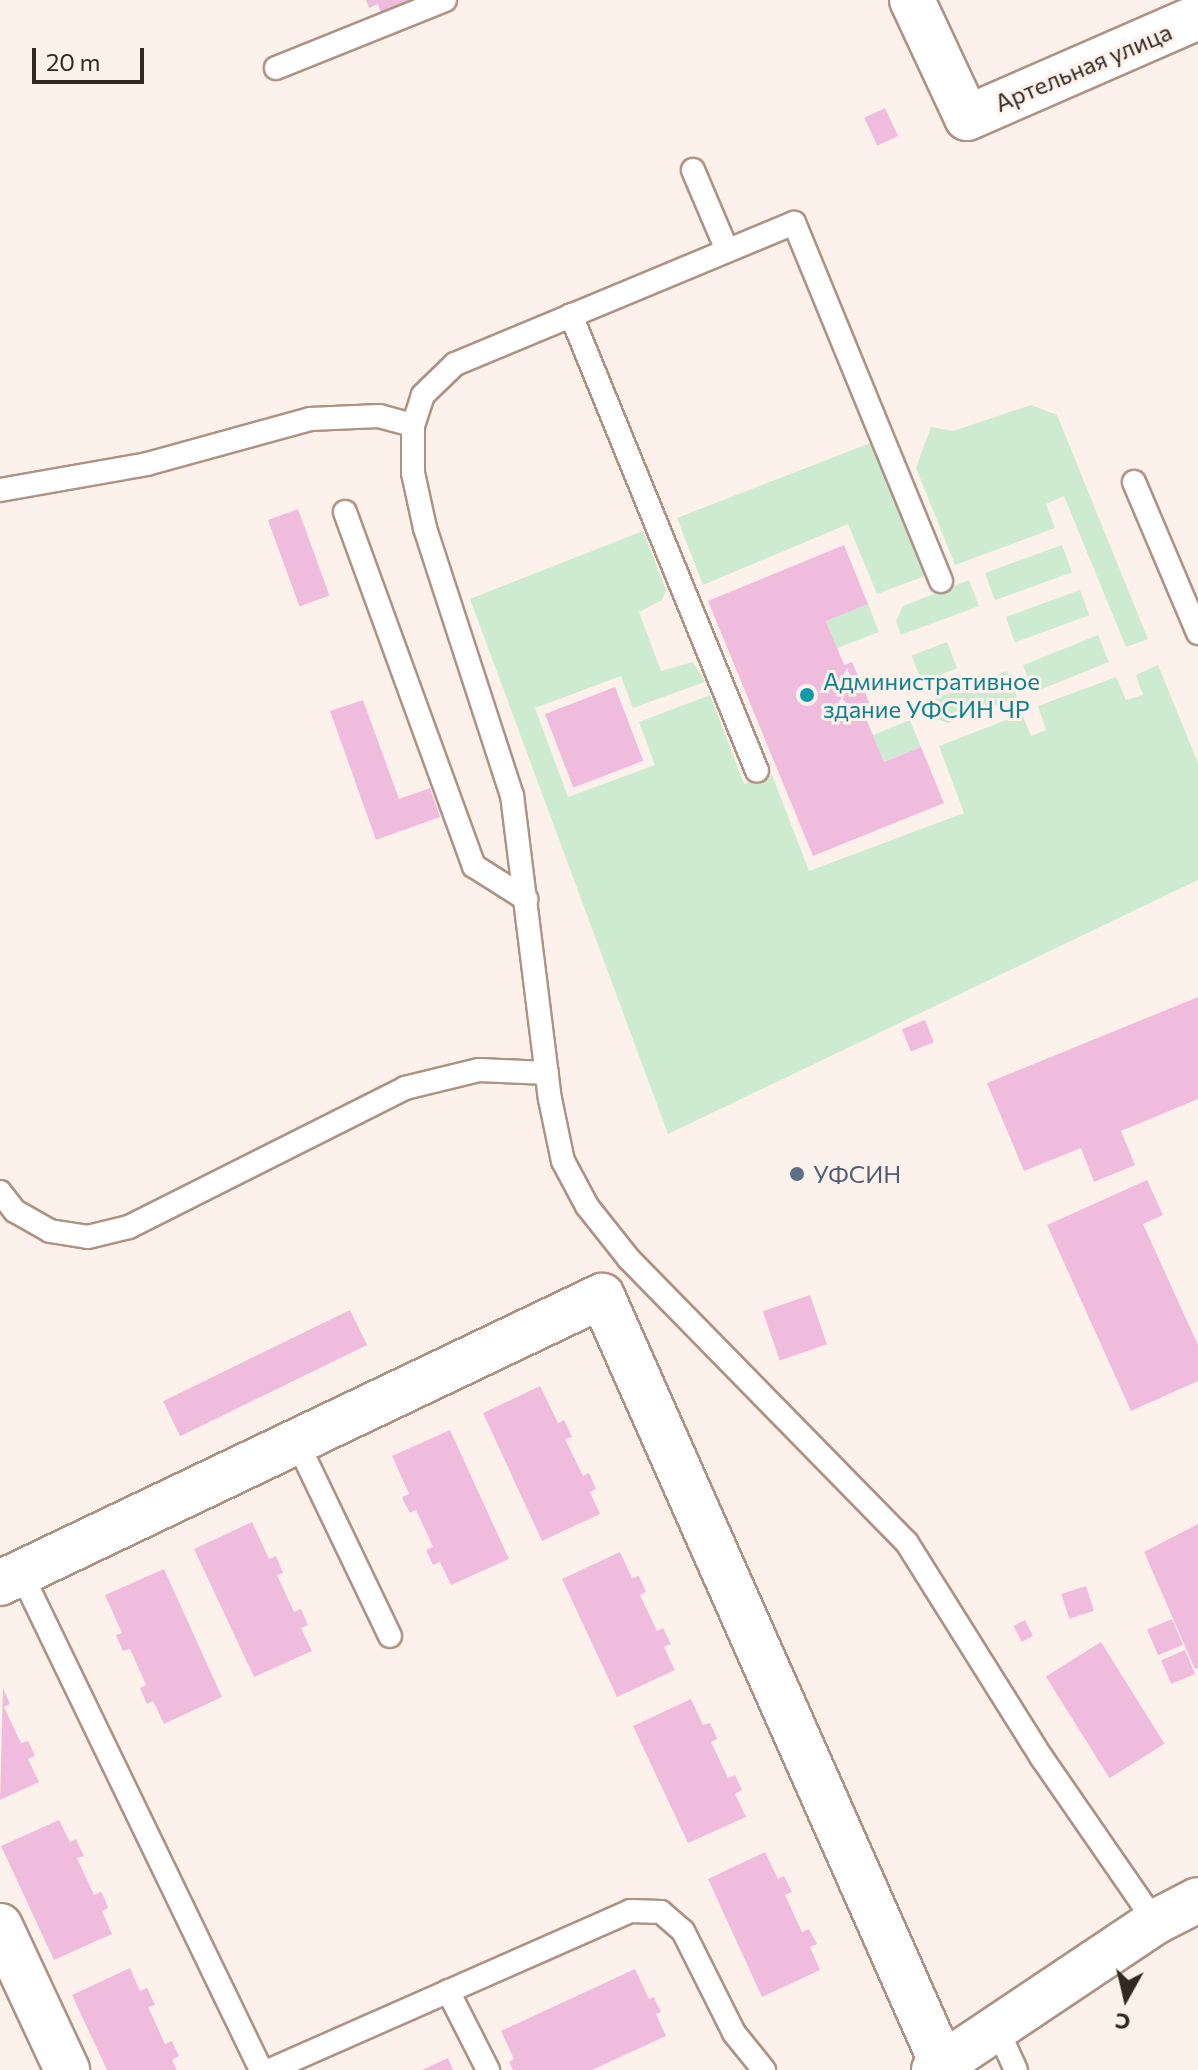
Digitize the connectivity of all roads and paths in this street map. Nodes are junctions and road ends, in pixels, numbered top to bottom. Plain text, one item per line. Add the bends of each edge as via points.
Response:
1 (445, 0) edge
2 (912, 0) edge
3 (1198, 17) edge
4 (276, 68) dead end
5 (693, 170) dead end
6 (727, 250) junction
7 (571, 315) junction
8 (413, 425) junction
9 (1134, 482) dead end
10 (0, 490) edge
11 (345, 512) dead end
12 (941, 581) dead end
13 (1197, 628) edge
14 (757, 771) dead end
15 (526, 899) junction
16 (547, 1073) junction
17 (0, 1192) edge
18 (629, 1259) junction
19 (602, 1296) junction
20 (297, 1442) junction
21 (10, 1578) edge
22 (390, 1636) dead end
23 (1198, 1900) edge
24 (1155, 1922) junction
25 (0, 1926) edge
26 (448, 1991) junction
27 (996, 2026) junction
28 (938, 2066) edge
29 (67, 2070) edge
30 (261, 2070) edge
31 (270, 2070) edge
32 (488, 2070) edge
33 (764, 2070) edge
34 (1016, 2070) edge

1 - 4 lane
2 - 3 street, Артельная улица via 967,118
5 - 6 lane
6 - 7 lane
6 - 12 lane via 794,223
7 - 8 lane via 455,364 423,395
7 - 14 lane
8 - 10 lane via 379,416 310,419 147,464
8 - 15 lane via 413,473 425,528 512,795
9 - 13 lane
11 - 15 lane via 474,866
15 - 16 lane
16 - 17 lane via 479,1070 405,1088 129,1227 88,1237 50,1231 15,1211
16 - 18 lane via 563,1161 587,1206
18 - 19 lane
18 - 24 lane via 907,1543 1042,1758
19 - 20 street
19 - 28 street
20 - 21 street
20 - 22 lane
21 - 30 lane
23 - 24 street
24 - 27 street
25 - 29 street
26 - 31 lane
26 - 32 lane
26 - 33 lane via 630,1911 661,1912 683,1931 734,2033
27 - 28 street
27 - 34 lane

